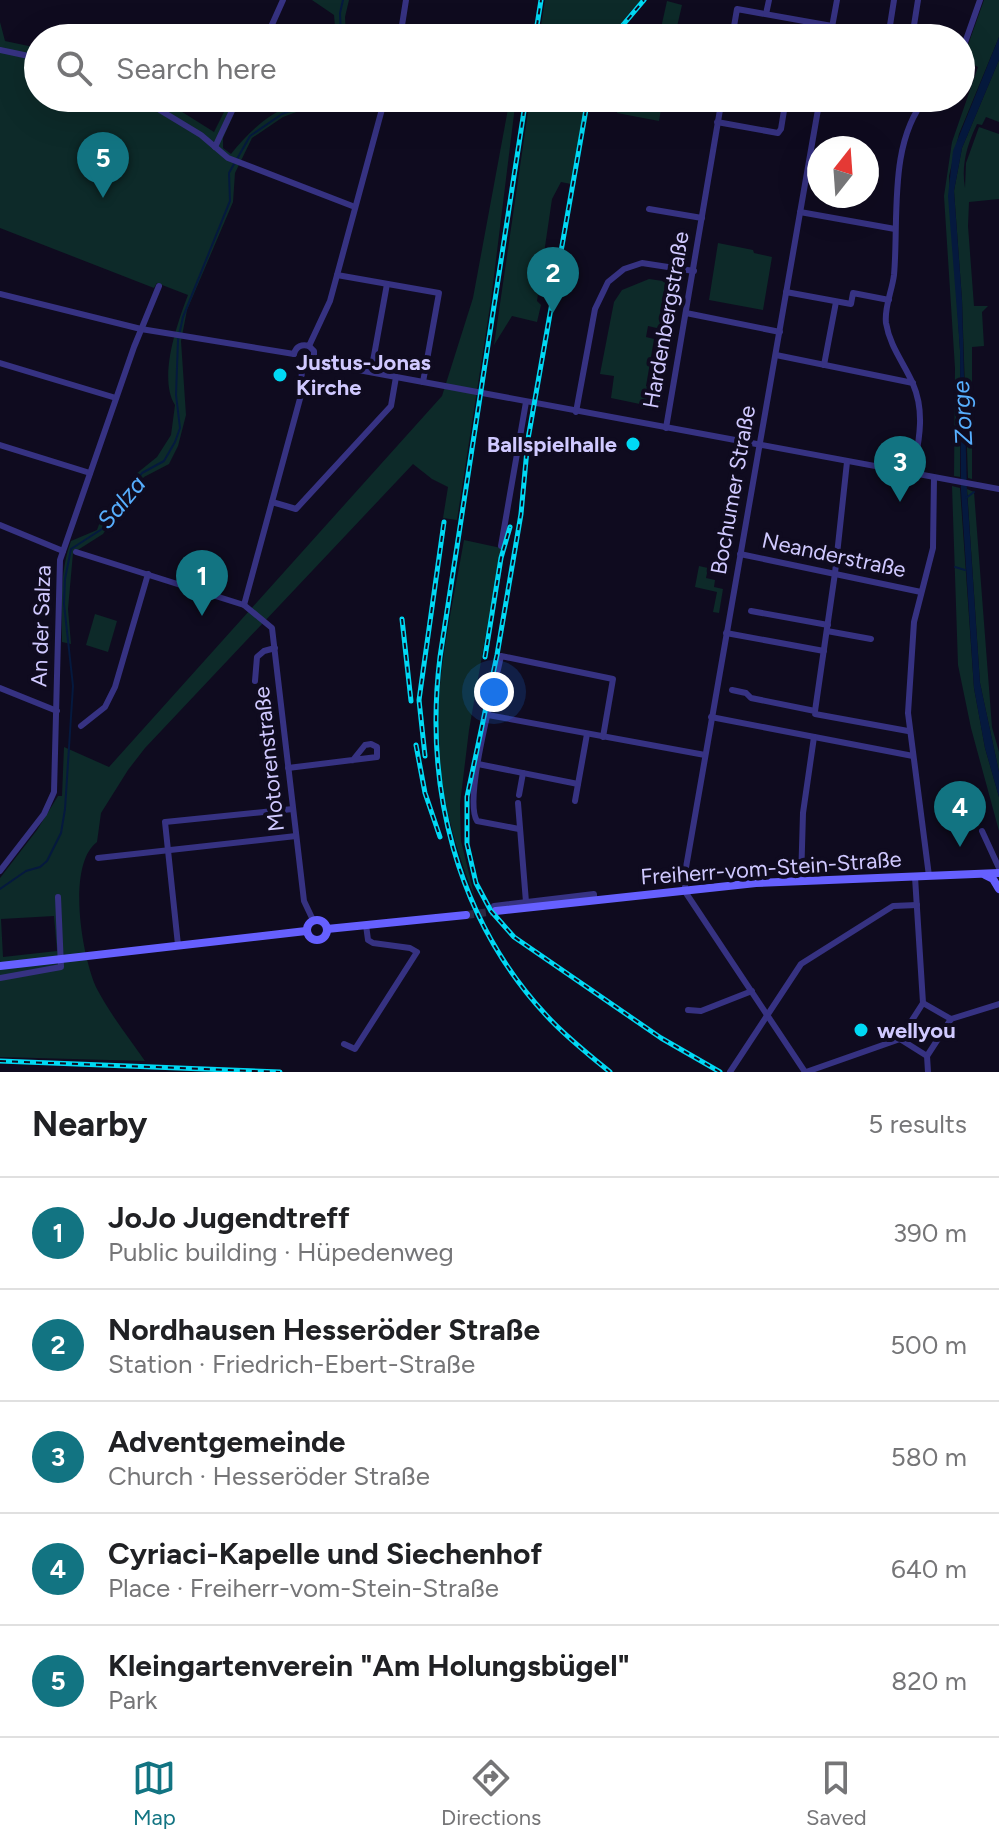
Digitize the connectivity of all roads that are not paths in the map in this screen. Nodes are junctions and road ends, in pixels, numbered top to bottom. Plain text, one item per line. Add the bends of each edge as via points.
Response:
1 (283, 0) edge
2 (406, 0) edge
3 (769, 0) edge
4 (837, 0) edge
5 (894, 0) edge
6 (918, 0) edge
7 (980, 0) edge
8 (766, 14) junction
9 (272, 24) edge
10 (402, 24) edge
11 (734, 24) edge
12 (821, 24) edge
13 (832, 24) edge
14 (890, 24) edge
15 (914, 24) edge
16 (972, 24) edge
17 (0, 50) edge
18 (24, 55) edge
19 (164, 112) edge
20 (231, 112) edge
21 (381, 112) edge
22 (719, 112) edge
23 (782, 112) edge
24 (818, 112) edge
25 (915, 112) edge
26 (717, 122) junction
27 (215, 147) junction
28 (355, 207) junction
29 (649, 209) dead end
30 (800, 212) junction
31 (702, 218) junction
32 (895, 229) junction
33 (694, 271) junction
34 (337, 275) junction
35 (387, 284) junction
36 (159, 286) dead end
37 (786, 292) junction
38 (0, 294) edge
39 (889, 300) junction
40 (836, 302) junction
41 (686, 313) junction
42 (141, 329) junction
43 (780, 332) junction
44 (309, 346) junction
45 (294, 354) junction
46 (776, 355) junction
47 (314, 359) junction
48 (0, 363) edge
49 (302, 365) junction
50 (824, 365) junction
51 (371, 372) junction
52 (396, 377) junction
53 (423, 382) junction
54 (913, 383) junction
55 (116, 398) junction
56 (526, 402) junction
57 (576, 412) junction
58 (666, 428) junction
59 (0, 445) edge
60 (759, 445) junction
61 (847, 462) junction
62 (90, 473) junction
63 (913, 474) junction
64 (934, 478) junction
65 (999, 489) edge
66 (272, 502) junction
67 (0, 525) edge
68 (501, 546) dead end
69 (63, 551) junction
70 (76, 552) dead end
71 (740, 554) junction
72 (835, 573) junction
73 (148, 574) junction
74 (921, 592) junction
75 (244, 605) junction
76 (751, 611) dead end
77 (827, 628) junction
78 (726, 633) junction
79 (871, 639) dead end
80 (275, 648) junction
81 (824, 651) junction
82 (255, 681) dead end
83 (0, 688) edge
84 (732, 690) dead end
85 (57, 711) junction
86 (815, 711) junction
87 (488, 715) junction
88 (711, 717) junction
89 (81, 726) dead end
90 (908, 731) junction
91 (587, 734) junction
92 (603, 737) junction
93 (814, 737) junction
94 (705, 755) junction
95 (913, 756) junction
96 (353, 760) dead end
97 (478, 764) junction
98 (288, 768) junction
99 (523, 773) junction
100 (578, 784) junction
101 (575, 801) dead end
102 (293, 809) junction
103 (519, 829) junction
104 (982, 831) dead end
105 (296, 836) junction
106 (168, 851) junction
107 (98, 858) dead end
108 (0, 870) edge
109 (999, 870) edge
110 (981, 874) junction
111 (929, 876) junction
112 (915, 877) junction
113 (801, 881) junction
114 (686, 889) junction
115 (999, 889) edge
116 (58, 897) dead end
117 (594, 900) junction
118 (526, 902) junction
119 (917, 905) junction
120 (495, 908) joint
121 (466, 915) tunnel mouth
122 (313, 920) junction
123 (366, 925) junction
124 (327, 929) junction
125 (306, 931) junction
126 (178, 945) junction
127 (61, 959) junction
128 (0, 966) edge
129 (0, 978) edge
130 (752, 991) junction
131 (923, 1003) junction
132 (999, 1004) edge
133 (688, 1010) dead end
134 (767, 1015) junction
135 (951, 1019) junction
136 (900, 1039) junction
137 (344, 1044) dead end
138 (927, 1056) junction
139 (730, 1072) edge
140 (806, 1072) edge
141 (928, 1072) edge

1 - 9 street
2 - 10 street
3 - 8 street
4 - 13 street
5 - 14 street
6 - 15 street
7 - 16 street
8 - 11 street via 737,9
8 - 12 street
17 - 18 street
19 - 27 street
20 - 27 street
21 - 28 street
22 - 26 street, Hardenbergstraße
23 - 26 street via 778,133
24 - 30 street, Bochumer Straße
25 - 32 street via 897,184
26 - 31 street, Hardenbergstraße
27 - 28 street via 235,161
28 - 34 street
29 - 31 street, Hardenbergstraße
30 - 32 street
30 - 37 street, Bochumer Straße
31 - 33 street, Hardenbergstraße
32 - 39 street
33 - 41 street, Hardenbergstraße
33 - 57 street via 642,263 608,282 595,309
34 - 35 street
34 - 44 street
35 - 51 street
35 - 53 street via 439,293
36 - 42 street, An der Salza
37 - 40 street
37 - 43 street, Bochumer Straße
38 - 42 street
39 - 40 street via 853,293 851,304
39 - 54 street via 885,319 890,342
40 - 50 street
41 - 43 street
41 - 58 street, Hardenbergstraße
42 - 45 street
42 - 55 street, An der Salza
43 - 46 street, Bochumer Straße
44 - 45 street via 300,346
44 - 47 street
45 - 49 street
46 - 50 street
46 - 60 street, Bochumer Straße
47 - 49 street
47 - 51 street
48 - 55 street
49 - 66 street via 301,395
50 - 54 street
51 - 52 street
52 - 53 street
52 - 66 street via 391,406 296,509
53 - 56 street
54 - 63 street via 921,420
55 - 62 street, An der Salza
56 - 57 street
56 - 68 street
57 - 58 street
58 - 60 street
59 - 62 street
60 - 61 street
60 - 71 street, Bochumer Straße
61 - 63 street
61 - 72 street
62 - 69 street, An der Salza
63 - 64 street
64 - 65 street
64 - 74 street via 933,548
66 - 75 street
67 - 69 street
69 - 85 street, An der Salza via 58,575
70 - 73 street
71 - 72 street, Neanderstraße
71 - 78 street, Bochumer Straße
72 - 74 street, Neanderstraße
72 - 77 street
73 - 75 street
73 - 89 street via 115,687 105,707
74 - 90 street via 914,622
75 - 80 street, Motorenstraße via 272,628
76 - 77 street
77 - 79 street
77 - 81 street
78 - 81 street
78 - 88 street, Bochumer Straße
80 - 82 street via 257,657
80 - 98 street, Motorenstraße
81 - 86 street
83 - 85 street
84 - 86 street
85 - 108 street, An der Salza via 51,801
86 - 90 street
87 - 91 street
87 - 92 street via 501,656 613,679
87 - 97 street
88 - 93 street
88 - 94 street, Bochumer Straße
90 - 95 street
91 - 92 street
91 - 100 street
92 - 94 street
93 - 95 street
93 - 113 street via 803,813
94 - 114 street, Bochumer Straße
95 - 111 street
96 - 98 street
97 - 99 street
97 - 103 street via 473,814 477,821
98 - 102 street, Motorenstraße
99 - 100 street
99 - 103 street
100 - 101 street
102 - 105 street, Motorenstraße
102 - 106 street via 165,822
103 - 118 street
104 - 109 street
105 - 106 street
105 - 122 street, Motorenstraße via 304,901
106 - 107 street
106 - 126 street
109 - 110 main road, Freiherr-vom-Stein-Straße
110 - 111 main road, Freiherr-vom-Stein-Straße
110 - 115 main road
111 - 112 main road, Freiherr-vom-Stein-Straße
112 - 113 main road, Freiherr-vom-Stein-Straße
112 - 119 street
113 - 114 main road, Freiherr-vom-Stein-Straße
114 - 117 main road, Freiherr-vom-Stein-Straße
114 - 130 street
116 - 127 street
117 - 118 street, Freiherr-vom-Stein-Straße via 594,894
117 - 120 main road, Freiherr-vom-Stein-Straße
118 - 120 street, Freiherr-vom-Stein-Straße
119 - 131 street
119 - 134 street via 893,906 801,964
121 - 123 main road
122 - 124 main road via 322,921
122 - 125 main road
123 - 124 main road
123 - 137 street via 373,943 417,952 355,1049
124 - 125 main road via 316,940
125 - 126 main road
126 - 127 main road
127 - 128 main road
127 - 129 street via 61,967
130 - 133 street via 701,1011
130 - 134 street
131 - 135 street
131 - 136 street
132 - 135 street
134 - 139 street
134 - 140 street
135 - 138 street
136 - 138 street
136 - 140 street
138 - 141 street

